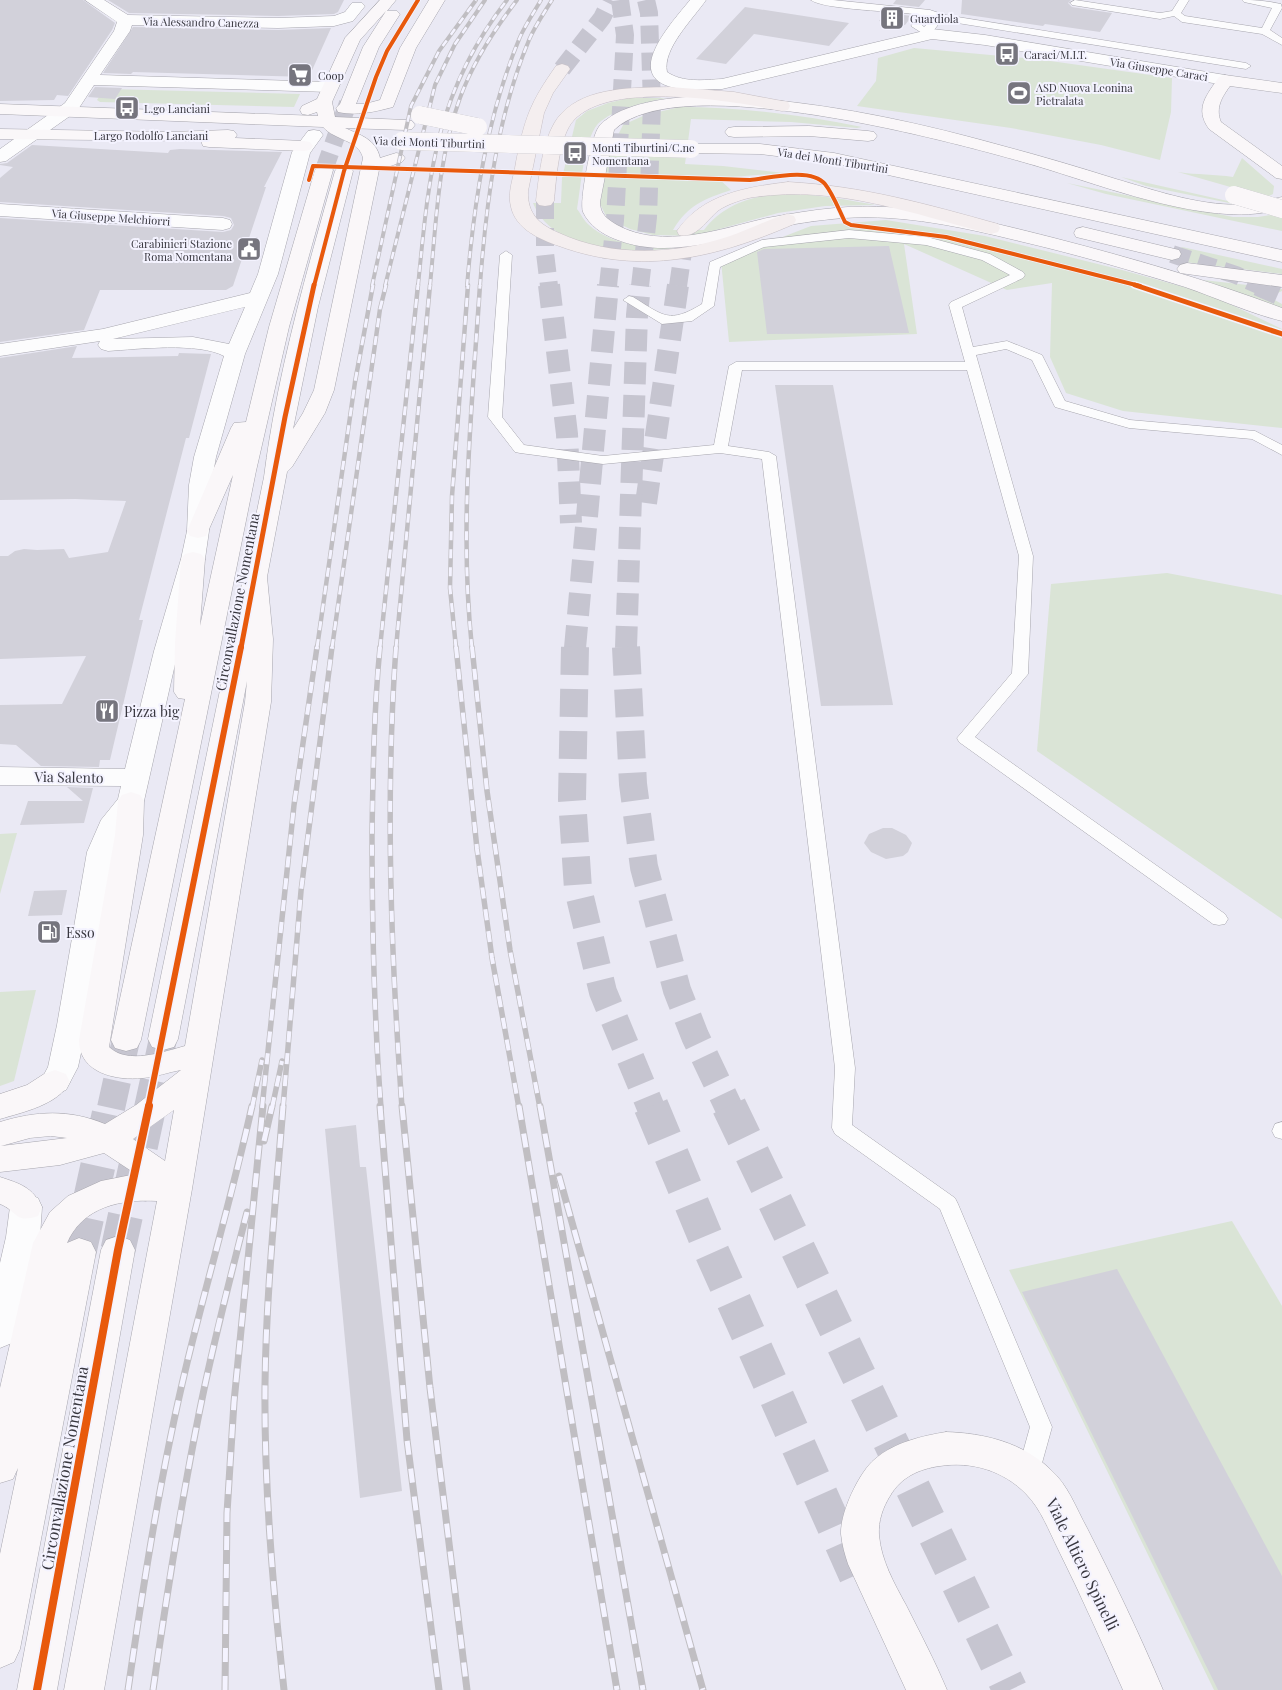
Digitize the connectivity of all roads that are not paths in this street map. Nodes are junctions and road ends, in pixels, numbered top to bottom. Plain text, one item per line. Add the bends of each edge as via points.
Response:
1 (93, 0) edge
2 (388, 0) edge
3 (401, 0) edge
4 (418, 0) edge
5 (437, 0) edge
6 (698, 0) edge
7 (816, 0) edge
8 (1184, 0) edge
9 (1247, 0) edge
10 (353, 3) edge
11 (1075, 3) dead end
12 (936, 15) junction
13 (1179, 16) junction
14 (125, 20) junction
15 (278, 23) junction
16 (1265, 31) junction
17 (923, 34) junction
18 (353, 38) junction
19 (1282, 42) edge
20 (1232, 64) junction
21 (1246, 66) dead end
22 (562, 69) tunnel mouth
23 (90, 80) junction
24 (1225, 80) junction
25 (1282, 88) edge
26 (327, 95) junction
27 (348, 103) tunnel mouth
28 (368, 104) tunnel mouth
29 (782, 106) junction
30 (0, 109) edge
31 (67, 111) junction
32 (404, 116) junction
33 (268, 120) junction
34 (328, 122) junction
35 (923, 130) junction
36 (0, 134) edge
37 (31, 135) junction
38 (356, 139) junction
39 (692, 142) junction
40 (452, 143) junction
41 (306, 147) junction
42 (0, 157) edge
43 (1267, 164) junction
44 (371, 166) junction
45 (324, 170) tunnel mouth
46 (344, 171) tunnel mouth
47 (1131, 172) dead end
48 (1282, 174) edge
49 (1282, 179) edge
50 (1141, 192) junction
51 (1226, 192) dead end
52 (545, 201) tunnel mouth
53 (1282, 202) edge
54 (1282, 209) edge
55 (0, 210) edge
56 (1002, 213) dead end
57 (787, 220) junction
58 (223, 224) dead end
59 (991, 228) junction
60 (1065, 228) dead end
61 (686, 231) tunnel mouth
62 (1282, 243) edge
63 (1090, 253) junction
64 (1172, 254) tunnel mouth
65 (506, 255) dead end
66 (1282, 256) edge
67 (1282, 290) tunnel mouth
68 (260, 297) junction
69 (629, 300) dead end
70 (191, 314) junction
71 (1282, 315) edge
72 (102, 340) junction
73 (196, 343) junction
74 (0, 350) edge
75 (274, 353) junction
76 (235, 354) junction
77 (0, 356) edge
78 (970, 359) junction
79 (720, 449) junction
80 (1282, 451) edge
81 (275, 477) junction
82 (198, 531) junction
83 (193, 559) junction
84 (255, 576) junction
85 (188, 741) junction
86 (0, 776) edge
87 (134, 789) junction
88 (1219, 919) dead end
89 (164, 1039) tunnel mouth
90 (126, 1040) tunnel mouth
91 (197, 1064) junction
92 (0, 1107) edge
93 (0, 1134) edge
94 (107, 1138) junction
95 (0, 1159) edge
96 (176, 1189) junction
97 (13, 1199) edge
98 (118, 1250) tunnel mouth
99 (79, 1252) tunnel mouth
100 (0, 1333) edge
101 (0, 1467) edge
102 (1028, 1474) junction
103 (0, 1649) edge
104 (37, 1690) edge
105 (84, 1690) edge
106 (927, 1690) edge
107 (1143, 1690) edge

1 - 14 street
2 - 18 street
3 - 27 street via 371,48
4 - 28 street via 387,51
5 - 32 street via 408,48
6 - 17 street, Via Giuseppe Caraci via 659,56 656,68 666,81 689,85 722,84
7 - 12 lane
8 - 13 lane
9 - 16 lane via 1278,6
10 - 15 street, Via Alessandro Canezza via 350,16 339,20
10 - 18 street via 361,13
11 - 13 lane
12 - 17 lane
12 - 20 lane
13 - 16 lane
14 - 15 street, Via Alessandro Canezza
14 - 23 street via 124,27
15 - 18 street, Via Alessandro Canezza via 340,29
16 - 19 lane
17 - 24 street, Via Giuseppe Caraci via 926,42 947,46 1036,50
18 - 26 street
20 - 21 lane
20 - 24 lane
22 - 57 highway via 540,103 529,138 520,192 522,212 540,230 567,244 595,252 660,256 721,245
23 - 26 street
23 - 31 street
24 - 25 street, Via Giuseppe Caraci
24 - 43 street via 1209,108 1210,117 1215,125
26 - 32 street via 342,108 365,109 382,105
26 - 33 street via 306,111
26 - 34 street
29 - 35 street
29 - 52 highway via 732,97 670,92 625,94 591,103 571,114 564,123 551,159
29 - 57 street via 678,102 641,110 616,121 607,127 604,134 591,208 594,216 610,228 638,238 665,242 693,241
30 - 31 street, Largo Rodolfo Lanciani
31 - 33 street, Largo Rodolfo Lanciani
31 - 37 street
32 - 34 street, Via dei Monti Tiburtini
32 - 38 street, Via dei Monti Tiburtini
32 - 39 street, Via dei Monti Tiburtini, bridge via 478,127
32 - 40 street, Via dei Monti Tiburtini, bridge
33 - 34 street, Largo Rodolfo Lanciani
34 - 38 street
34 - 41 street
35 - 47 street
35 - 50 street
36 - 37 street, Largo Rodolfo Lanciani
37 - 41 street, Largo Rodolfo Lanciani via 171,137
37 - 42 street
38 - 41 street, Via dei Monti Tiburtini
38 - 44 street via 372,156
39 - 40 street, Via dei Monti Tiburtini, bridge
39 - 50 street via 782,130 867,136 927,145
39 - 56 street
39 - 62 street, Via dei Monti Tiburtini via 789,140 840,147
39 - 66 street, Via dei Monti Tiburtini via 834,158
40 - 44 street
41 - 44 street via 355,156
41 - 68 street
43 - 48 street
43 - 49 street
44 - 81 street via 324,390 314,413
45 - 75 street, Circonvallazione Nomentana
46 - 81 street, Circonvallazione Nomentana via 310,300
50 - 53 street via 1234,210 1258,210
51 - 54 street, bridge
55 - 58 street, Via Giuseppe Melchiorri
57 - 59 street via 868,212
59 - 61 highway via 863,195 792,188 759,191 723,201 701,214
59 - 63 street
60 - 64 street
63 - 67 street
63 - 71 street
65 - 79 lane via 495,417 520,449 603,460
68 - 70 street
68 - 76 street
69 - 78 lane via 662,320 688,318 708,306 714,264 762,244 849,234 927,240 986,257 1019,275 955,305
70 - 72 street
70 - 73 street via 208,330
72 - 73 street
72 - 74 street
72 - 77 street
73 - 76 street via 219,346
75 - 82 street
75 - 85 street, Circonvallazione Nomentana via 241,489
76 - 82 street via 202,471
78 - 79 lane via 736,366
78 - 80 lane via 1007,345 1037,358 1060,404 1129,424 1256,434
78 - 88 lane via 1026,556 1020,674 965,738
79 - 102 lane via 769,456 845,1068 842,1128 948,1204 1041,1427
81 - 84 street, Circonvallazione Nomentana
82 - 83 street
83 - 85 street via 187,643
83 - 87 street via 166,652
84 - 89 street, Circonvallazione Nomentana
84 - 91 street via 262,632 258,702
85 - 90 street, Circonvallazione Nomentana
86 - 87 street, Via Salento
87 - 91 street via 94,1051 105,1061 131,1067
87 - 92 street via 101,852 63,1067 55,1082 38,1093
91 - 94 street via 148,1112
91 - 96 street
93 - 94 street via 52,1124 88,1130
94 - 95 street via 71,1150
94 - 96 street
96 - 101 street via 126,1188 102,1193 76,1207 54,1233
96 - 105 street
97 - 100 street via 23,1237
98 - 104 street, Circonvallazione Nomentana
99 - 103 street, Circonvallazione Nomentana
102 - 106 street, Viale Altiero Spinelli via 1008,1460 981,1451 936,1449 908,1458 891,1468 868,1500 860,1532 868,1570
102 - 107 street, Viale Altiero Spinelli via 1054,1504

